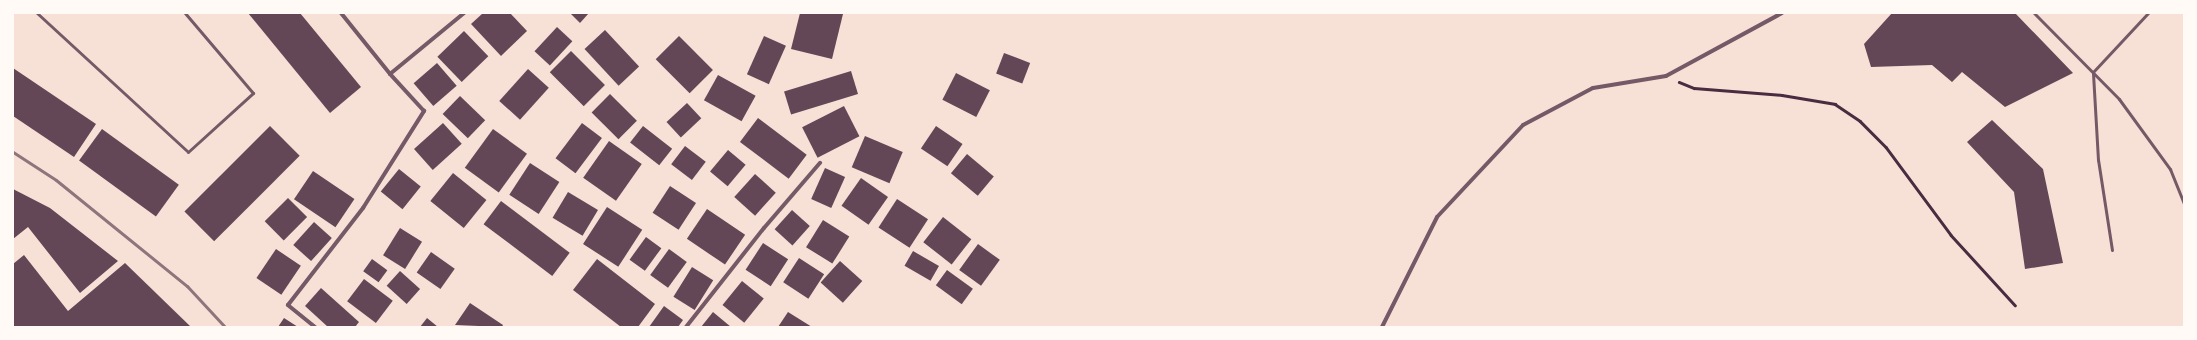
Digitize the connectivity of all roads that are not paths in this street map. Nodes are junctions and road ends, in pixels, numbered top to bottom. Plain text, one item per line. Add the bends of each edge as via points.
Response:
1 (37, 13) edge
2 (185, 13) edge
3 (341, 13) edge
4 (464, 13) edge
5 (1782, 13) edge
6 (2034, 13) edge
7 (2148, 13) edge
8 (2093, 72) junction
9 (390, 74) junction
10 (820, 162) dead end
11 (2184, 204) edge
12 (2112, 250) dead end
13 (315, 327) edge
14 (686, 327) edge
15 (1382, 327) edge

1 - 2 lane via 188,152 253,93
3 - 9 street
4 - 9 street
5 - 15 street via 1666,76 1593,88 1523,125 1438,217
6 - 8 lane
7 - 8 lane
8 - 11 lane via 2119,99 2170,169
8 - 12 lane via 2098,160
9 - 13 street via 424,112 363,208 288,305
10 - 14 street

